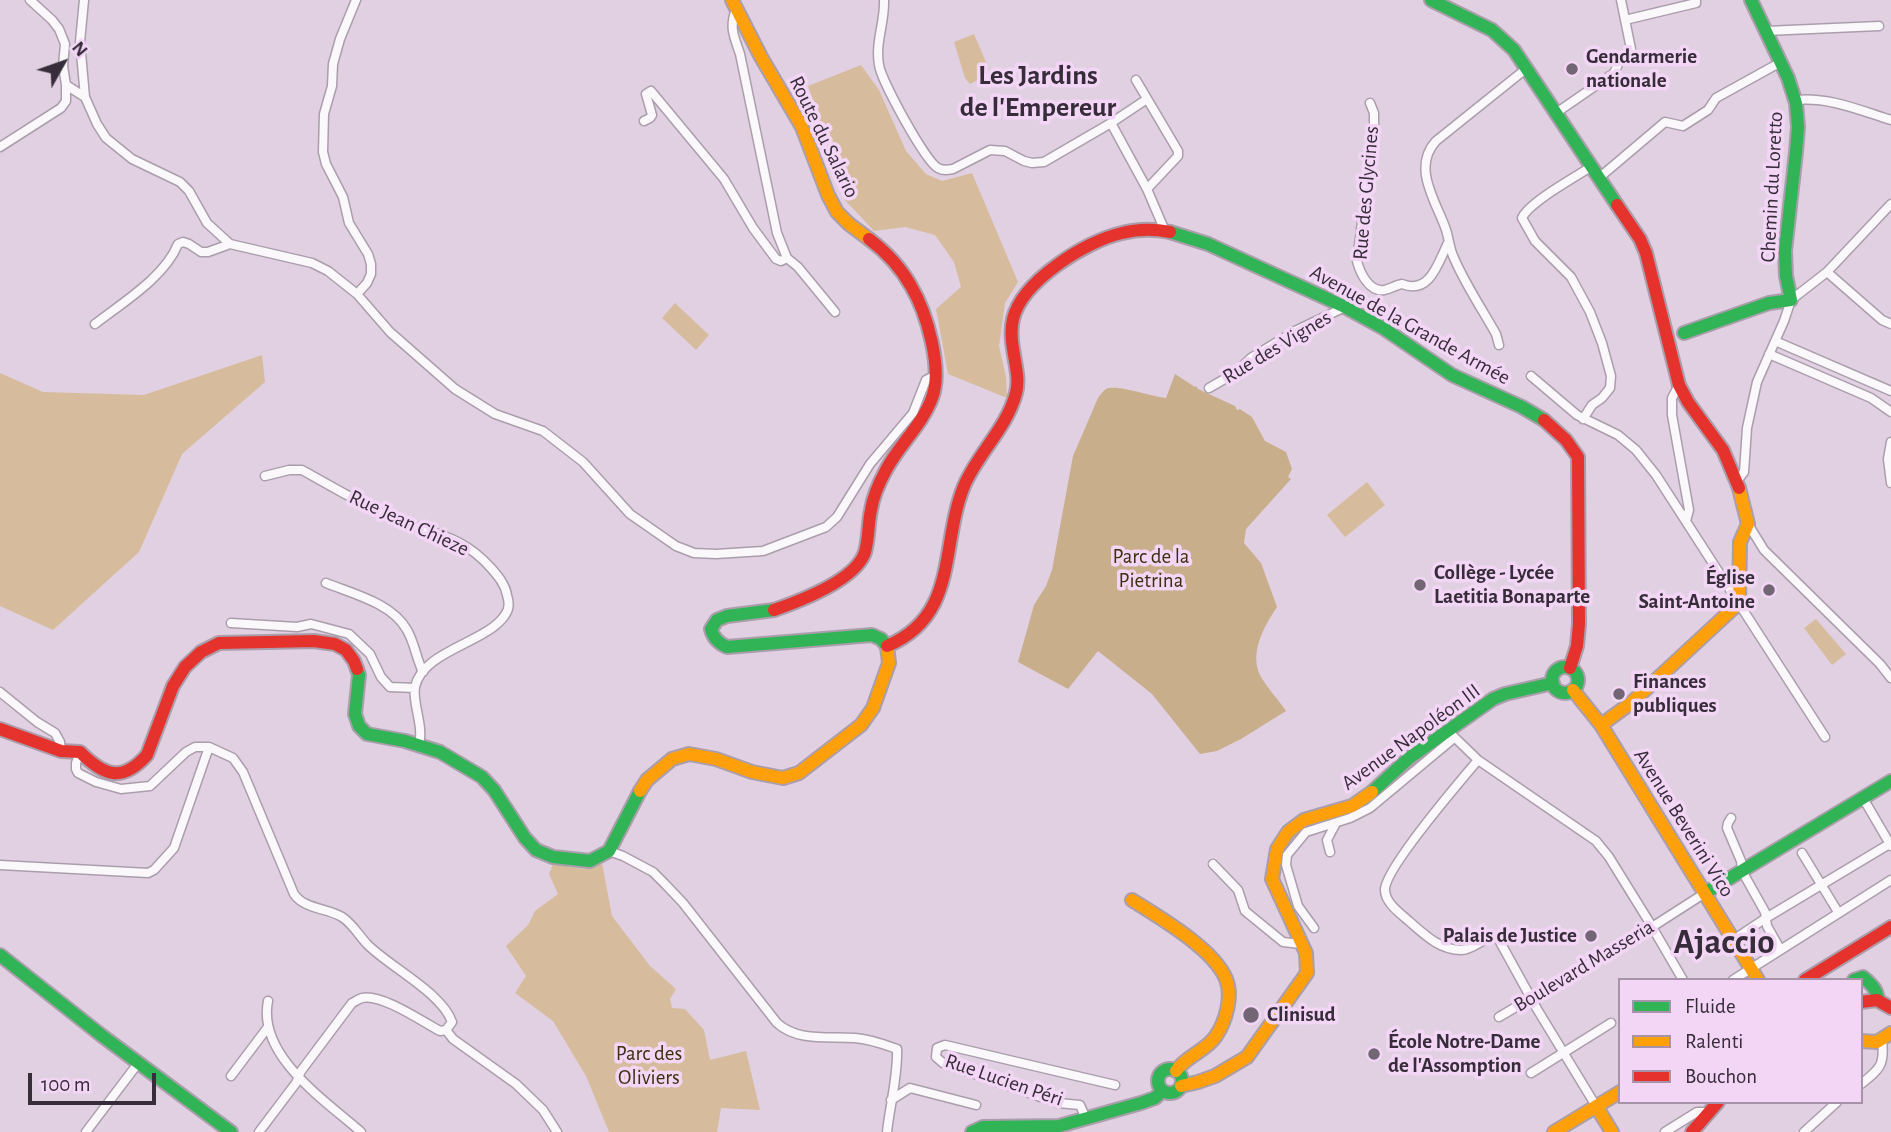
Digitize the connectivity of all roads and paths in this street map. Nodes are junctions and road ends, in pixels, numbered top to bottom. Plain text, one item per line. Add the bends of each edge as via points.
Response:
1 (30, 0) edge
2 (84, 0) edge
3 (356, 0) edge
4 (884, 0) edge
5 (1431, 0) edge
6 (1621, 0) edge
7 (1696, 0) edge
8 (1751, 0) edge
9 (734, 4) edge
10 (1625, 20) junction
11 (1879, 26) dead end
12 (1766, 30) junction
13 (1781, 62) junction
14 (1527, 68) junction
15 (1136, 80) dead end
16 (66, 85) junction
17 (85, 97) junction
18 (1147, 99) junction
19 (1796, 100) junction
20 (1370, 103) dead end
21 (1556, 113) junction
22 (1891, 120) edge
23 (644, 121) dead end
24 (1111, 123) junction
25 (0, 147) edge
26 (1596, 172) junction
27 (1147, 189) junction
28 (1891, 204) edge
29 (1165, 231) junction
30 (1448, 243) junction
31 (230, 244) junction
32 (787, 258) junction
33 (1827, 272) junction
34 (357, 295) junction
35 (1791, 300) junction
36 (1345, 307) junction
37 (835, 312) dead end
38 (95, 324) dead end
39 (1891, 324) edge
40 (1684, 333) joint
41 (1667, 338) junction
42 (1776, 341) junction
43 (1499, 345) dead end
44 (1769, 354) junction
45 (936, 375) junction
46 (1531, 376) dead end
47 (1679, 385) junction
48 (1209, 388) dead end
49 (1891, 391) edge
50 (1891, 412) edge
51 (1583, 419) junction
52 (1891, 442) edge
53 (265, 476) dead end
54 (1737, 481) junction
55 (1891, 483) edge
56 (1686, 521) junction
57 (1748, 524) junction
58 (326, 583) dead end
59 (1739, 603) junction
60 (231, 623) dead end
61 (887, 646) junction
62 (1570, 668) junction
63 (423, 672) junction
64 (1891, 678) edge
65 (1553, 683) junction
66 (415, 688) junction
67 (1573, 690) junction
68 (0, 692) edge
69 (1601, 725) junction
70 (0, 729) edge
71 (1448, 736) junction
72 (1825, 737) dead end
73 (419, 745) junction
74 (209, 747) junction
75 (61, 751) junction
76 (80, 752) junction
77 (1478, 760) junction
78 (1891, 780) edge
79 (1863, 798) junction
80 (1731, 818) dead end
81 (1336, 822) junction
82 (1891, 844) edge
83 (609, 851) junction
84 (1331, 852) dead end
85 (1802, 853) dead end
86 (1213, 863) dead end
87 (0, 865) edge
88 (1742, 871) junction
89 (1891, 880) edge
90 (1822, 885) junction
91 (1705, 893) junction
92 (1132, 900) dead end
93 (1838, 912) junction
94 (1766, 918) junction
95 (1652, 927) junction
96 (1891, 927) edge
97 (1314, 928) dead end
98 (1733, 940) junction
99 (1301, 944) junction
100 (1780, 949) junction
101 (1, 959) edge
102 (1754, 974) edge
103 (1680, 978) edge
104 (1808, 978) edge
105 (1860, 978) edge
106 (1531, 998) junction
107 (1878, 1000) junction
108 (268, 1001) dead end
109 (1863, 1001) edge
110 (1891, 1009) edge
111 (1499, 1017) dead end
112 (1611, 1023) dead end
113 (268, 1027) junction
114 (446, 1030) junction
115 (1887, 1036) edge
116 (1863, 1041) edge
117 (1563, 1052) junction
118 (139, 1062) junction
119 (1176, 1071) junction
120 (1531, 1073) dead end
121 (231, 1076) dead end
122 (299, 1077) junction
123 (1863, 1082) edge
124 (1115, 1086) dead end
125 (1181, 1087) junction
126 (1162, 1091) junction
127 (1618, 1093) edge
128 (891, 1100) junction
129 (1725, 1104) edge
130 (1837, 1104) edge
131 (976, 1105) dead end
132 (1596, 1106) junction
133 (1713, 1107) edge
134 (1086, 1119) junction
135 (86, 1132) edge
136 (231, 1132) edge
137 (259, 1132) edge
138 (361, 1132) edge
139 (557, 1132) edge
140 (887, 1132) edge
141 (972, 1132) edge
142 (1555, 1132) edge
143 (1612, 1132) edge
144 (1665, 1132) edge
145 (1692, 1132) edge
146 (1703, 1132) edge
147 (1804, 1132) edge

1 - 16 street via 59,29 65,44
2 - 17 street via 80,42
3 - 34 street via 333,64 323,152 349,223 371,264 367,283
4 - 24 street via 877,46 881,76 939,169 953,169 990,149 1032,163 1044,162
5 - 14 main road via 1492,30
6 - 10 street
7 - 10 street via 1696,4
8 - 12 main road, Chemin du Loretto
9 - 32 street via 732,29 777,233
9 - 45 main road, Route du Salario via 802,127 837,212 878,246 912,287 931,335
10 - 21 street via 1631,50 1614,73
11 - 12 street
12 - 13 main road, Chemin du Loretto
13 - 19 main road, Chemin du Loretto
13 - 26 street via 1716,98 1708,110 1683,126 1665,122
14 - 21 main road
14 - 30 street via 1430,147 1426,177
15 - 18 street
16 - 17 street
16 - 25 street via 61,108
17 - 31 street via 106,138 132,159 180,182 190,191 206,223
18 - 24 street
18 - 27 street via 1178,156
19 - 22 street via 1835,101
19 - 35 main road, Chemin du Loretto via 1786,231 1786,283
20 - 30 street, Rue des Glycines via 1374,128 1359,272 1383,290 1402,284 1420,286 1430,279
21 - 26 main road
23 - 32 street via 652,115 646,94 651,91 724,179 776,259
24 - 27 street
26 - 41 main road via 1646,253
26 - 51 street via 1539,201 1522,218 1535,241 1571,277 1602,343 1611,376 1609,388
27 - 29 street
28 - 33 street
29 - 36 main road, Avenue de la Grande Armée via 1221,250
29 - 61 main road, Avenue de la Grande Armée via 1109,237 1048,271 1014,309 1010,334 1018,386 1014,402 970,474 956,514 941,587 929,614
30 - 43 street
31 - 34 street via 312,263
31 - 38 street via 201,252 190,244 178,244 149,281
32 - 37 street
33 - 35 street
33 - 39 street
34 - 45 street via 390,332 455,389 495,414 543,431 583,462 630,514 694,553 763,551 826,527 870,464 914,413 926,380
35 - 40 main road via 1769,303
35 - 42 street
36 - 48 street, Rue des Vignes via 1297,330
36 - 62 main road, Avenue de la Grande Armée via 1450,374 1533,412 1571,445 1578,457 1579,624
40 - 41 street
41 - 47 main road
42 - 44 street
42 - 49 street
44 - 50 street via 1871,398
44 - 54 street via 1757,382 1744,472
45 - 61 main road, Route du Salario via 932,398 881,482 871,507 862,560 842,579 801,601 771,611 727,616 711,629 718,643 727,647 872,635
46 - 51 street
47 - 54 main road via 1723,449
47 - 56 street via 1672,398 1672,415 1689,510
51 - 56 street via 1618,435 1636,450
52 - 55 street
53 - 63 street, Rue Jean Chieze via 302,470 393,518 464,544 497,574 506,588 507,612 488,631
54 - 57 main road
56 - 59 street
57 - 59 main road via 1740,541
57 - 64 street via 1764,550
58 - 63 street via 389,610 406,627
59 - 69 main road
59 - 72 street
60 - 66 street via 311,624 349,634 370,654 390,687
61 - 83 main road via 889,663 873,708 848,737 799,774 783,778 689,754 672,759 647,780
62 - 65 main road via 1559,669
62 - 67 main road via 1578,678
63 - 66 street, Rue Jean Chieze
65 - 67 main road via 1560,691
65 - 71 main road, Avenue Napoléon III via 1493,699
66 - 73 street
67 - 69 main road, Avenue Beverini Vico
68 - 75 street via 55,733
69 - 91 main road, Avenue Beverini Vico
70 - 75 main road
71 - 77 street
71 - 81 street via 1370,808
71 - 99 main road, Avenue Napoléon III via 1409,758 1364,799 1304,820 1288,832 1277,849 1272,879
73 - 76 main road via 367,734 359,726 355,714 359,675 346,650 314,641 239,641 219,643 185,667 139,764 111,774 94,767
73 - 83 main road via 482,777 536,850 590,861
74 - 76 street via 186,752 150,786 121,789 78,773
74 - 87 street via 174,848 154,870
74 - 114 street via 233,758 243,772 298,900 345,919 366,943 440,1002 452,1022
75 - 76 main road
77 - 95 street via 1595,841
77 - 106 street via 1407,849 1389,876 1385,892 1401,914 1446,948 1461,951 1494,936
78 - 79 main road
79 - 82 street
79 - 88 main road
80 - 88 street via 1727,828
81 - 84 street via 1327,839
81 - 97 street via 1306,832 1287,855 1298,906
82 - 90 street
83 - 128 street via 646,867 659,878 787,1032 872,1040 897,1049
85 - 90 street
86 - 99 street via 1238,890 1245,911 1283,942
88 - 91 main road
88 - 94 street
89 - 93 street
90 - 93 street
90 - 94 street
91 - 95 street, Boulevard Masseria
91 - 98 main road, Avenue Beverini Vico
92 - 119 main road via 1194,942 1226,979 1225,1017 1214,1038
93 - 100 street
94 - 98 street
94 - 100 street
95 - 103 street
95 - 106 street, Boulevard Masseria
96 - 104 main road
98 - 102 main road, Avenue Beverini Vico
99 - 125 main road, Avenue Napoléon III via 1307,973 1247,1057 1196,1085
100 - 102 street
101 - 118 main road
105 - 107 main road via 1872,984
106 - 111 street, Boulevard Masseria
106 - 117 street
107 - 109 main road
107 - 110 main road
108 - 113 street
112 - 117 street
113 - 121 street
113 - 122 street via 282,1058
114 - 122 street via 363,997 352,1003
114 - 139 street via 516,1084 543,1110
115 - 116 main road
115 - 123 street via 1883,1061
117 - 120 street
117 - 132 street
118 - 135 street
118 - 136 main road
119 - 125 main road
119 - 126 main road via 1160,1073 1157,1081
122 - 137 street
122 - 138 street
124 - 134 street, Rue Lucien Péri via 945,1045 937,1048 936,1057 943,1063 1058,1103 1080,1105
125 - 126 main road via 1173,1093
126 - 134 main road via 1142,1103
127 - 132 main road
128 - 131 street via 910,1088
128 - 140 street
129 - 146 main road
130 - 147 street
132 - 142 main road
132 - 143 main road
133 - 144 street
133 - 145 main road
134 - 141 main road via 1059,1126 983,1127

